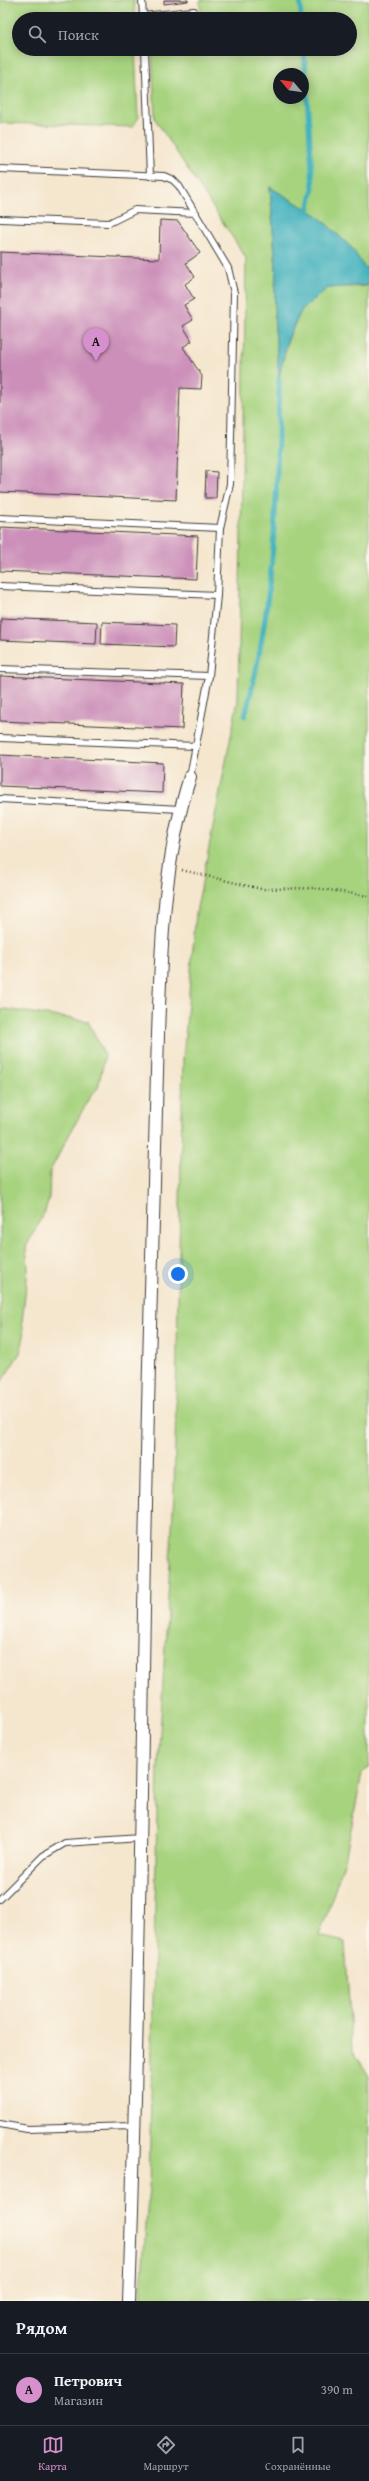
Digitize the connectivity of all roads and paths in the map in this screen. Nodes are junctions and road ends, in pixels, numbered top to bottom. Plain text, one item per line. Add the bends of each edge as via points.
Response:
1 (142, 0) edge
2 (194, 11) dead end
3 (143, 12) edge
4 (187, 12) edge
5 (145, 56) edge
6 (0, 169) edge
7 (150, 176) junction
8 (196, 213) junction
9 (0, 219) edge
10 (0, 518) edge
11 (220, 528) junction
12 (0, 586) edge
13 (217, 595) junction
14 (0, 669) edge
15 (209, 676) junction
16 (0, 738) edge
17 (196, 746) junction
18 (190, 777) joint
19 (0, 799) edge
20 (180, 809) junction
21 (168, 867) junction
22 (369, 896) edge
23 (141, 1838) junction
24 (0, 1899) edge
25 (0, 2124) edge
26 (134, 2126) junction
27 (128, 2301) edge

1 - 3 lane
2 - 4 lane
5 - 7 lane
6 - 7 lane
7 - 8 lane via 164,176 173,180
8 - 9 lane via 135,210 110,223
8 - 11 lane via 228,268 234,293 230,484
10 - 11 lane
11 - 13 lane
12 - 13 lane
13 - 15 lane
14 - 15 lane
15 - 17 lane
16 - 17 lane
17 - 18 lane
18 - 20 street
19 - 20 lane
20 - 21 street
21 - 22 path via 261,889 314,888
21 - 23 street via 160,967 151,1275
23 - 24 lane via 100,1839 59,1846 43,1856
23 - 26 street
25 - 26 lane via 27,2129
26 - 27 street

